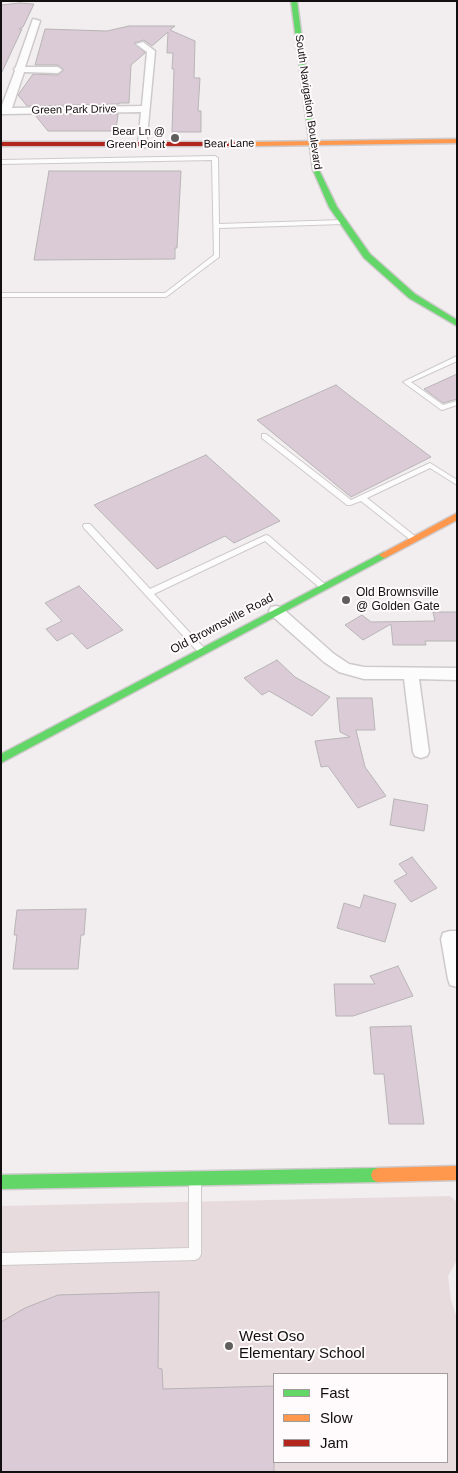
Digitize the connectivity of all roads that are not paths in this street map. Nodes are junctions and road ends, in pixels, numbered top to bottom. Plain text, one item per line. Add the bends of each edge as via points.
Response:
1 (294, 1) edge
2 (36, 21) dead end
3 (140, 44) dead end
4 (18, 69) junction
5 (58, 70) dead end
6 (146, 109) junction
7 (3, 111) edge
8 (457, 141) edge
9 (313, 142) junction
10 (1, 144) edge
11 (144, 145) junction
12 (1, 162) edge
13 (343, 222) junction
14 (216, 226) junction
15 (1, 295) edge
16 (457, 324) edge
17 (457, 358) edge
18 (457, 403) edge
19 (264, 436) dead end
20 (457, 483) edge
21 (362, 498) junction
22 (457, 516) edge
23 (87, 526) dead end
24 (413, 539) junction
25 (323, 586) junction
26 (149, 593) junction
27 (276, 611) junction
28 (202, 651) junction
29 (457, 674) edge
30 (411, 675) junction
31 (421, 752) dead end
32 (1, 759) edge
33 (454, 939) edge
34 (457, 979) edge
35 (457, 1173) edge
36 (195, 1178) junction
37 (1, 1182) edge
38 (1, 1259) edge

1 - 9 street, South Navigation Boulevard
2 - 4 street
3 - 6 street via 151,51
4 - 5 street
4 - 7 street
6 - 7 street, Green Park Drive
6 - 11 street
8 - 9 street, Bear Lane
9 - 11 street, Bear Lane
9 - 13 street, South Navigation Boulevard via 316,170
10 - 11 street, Bear Lane
12 - 14 lane via 215,158
13 - 14 lane
13 - 16 street, South Navigation Boulevard via 367,256 412,296
14 - 15 lane via 217,256 166,295
17 - 18 lane via 406,382 442,408
19 - 21 lane via 350,503
20 - 21 lane via 430,465
21 - 24 lane
22 - 24 street, Old Brownsville Road
23 - 26 lane
24 - 25 street, Old Brownsville Road
25 - 26 lane via 266,538
25 - 27 street, Old Brownsville Road
26 - 28 lane
27 - 28 street, Old Brownsville Road
27 - 30 street via 344,668 364,673
28 - 32 street, Old Brownsville Road
29 - 30 street
30 - 31 street
33 - 34 street
35 - 36 street
36 - 37 street
36 - 38 lane via 195,1254

